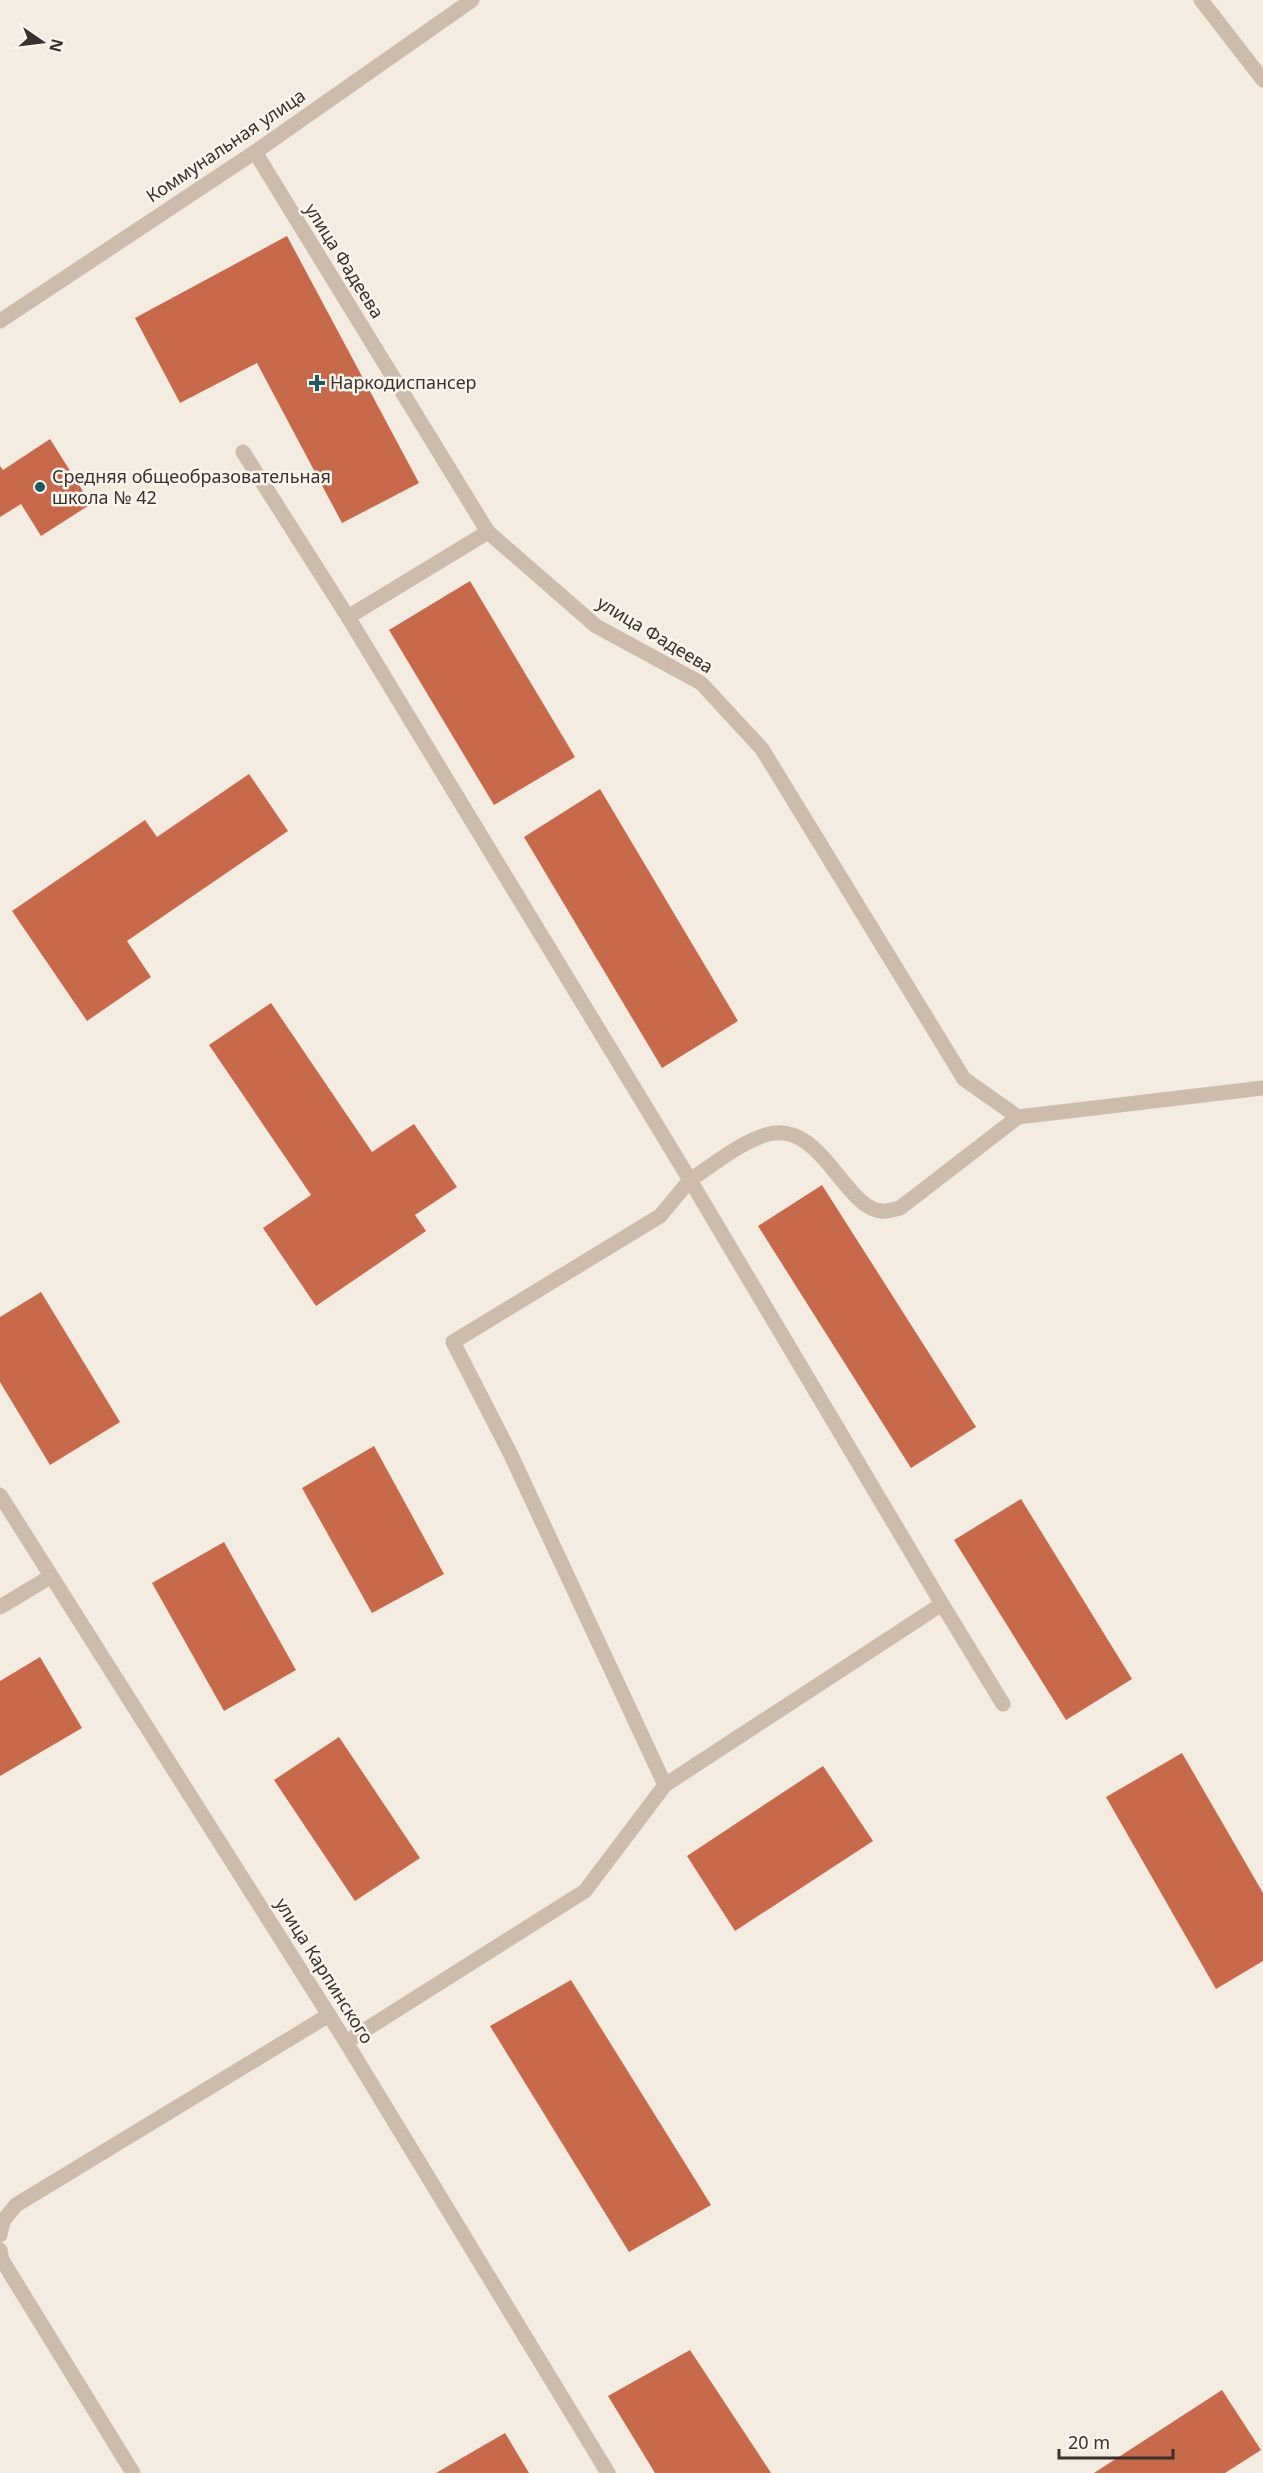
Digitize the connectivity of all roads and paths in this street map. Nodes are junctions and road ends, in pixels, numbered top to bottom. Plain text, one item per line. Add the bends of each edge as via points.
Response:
1 (472, 0) edge
2 (1201, 0) edge
3 (1263, 80) edge
4 (255, 153) junction
5 (0, 321) edge
6 (243, 452) dead end
7 (488, 532) junction
8 (348, 617) junction
9 (1263, 1088) edge
10 (1018, 1117) junction
11 (690, 1180) junction
12 (0, 1495) edge
13 (50, 1577) junction
14 (942, 1604) junction
15 (0, 1607) edge
16 (1003, 1704) dead end
17 (665, 1785) junction
18 (329, 2015) junction
19 (346, 2042) junction
20 (0, 2235) edge
21 (0, 2250) edge
22 (133, 2473) edge
23 (608, 2473) edge

1 - 4 street, Коммунальная улица
2 - 3 street
4 - 5 street, Коммунальная улица
4 - 7 street, улица Фадеева
6 - 8 street
7 - 8 street
7 - 10 street, улица Фадеева via 596,626 701,682 762,749 964,1079
8 - 11 street
9 - 10 street
10 - 11 street via 900,1208 881,1211 864,1203 808,1142 786,1133 766,1134
11 - 14 street
11 - 17 street via 660,1216 453,1342 510,1453
12 - 13 street, улица Карпинского
13 - 15 street
13 - 18 street, улица Карпинского
14 - 16 street
14 - 17 street
17 - 19 street via 585,1891
18 - 19 street, улица Карпинского
18 - 20 street via 16,2205 3,2221
19 - 23 street, улица Карпинского
21 - 22 street via 2,2260

